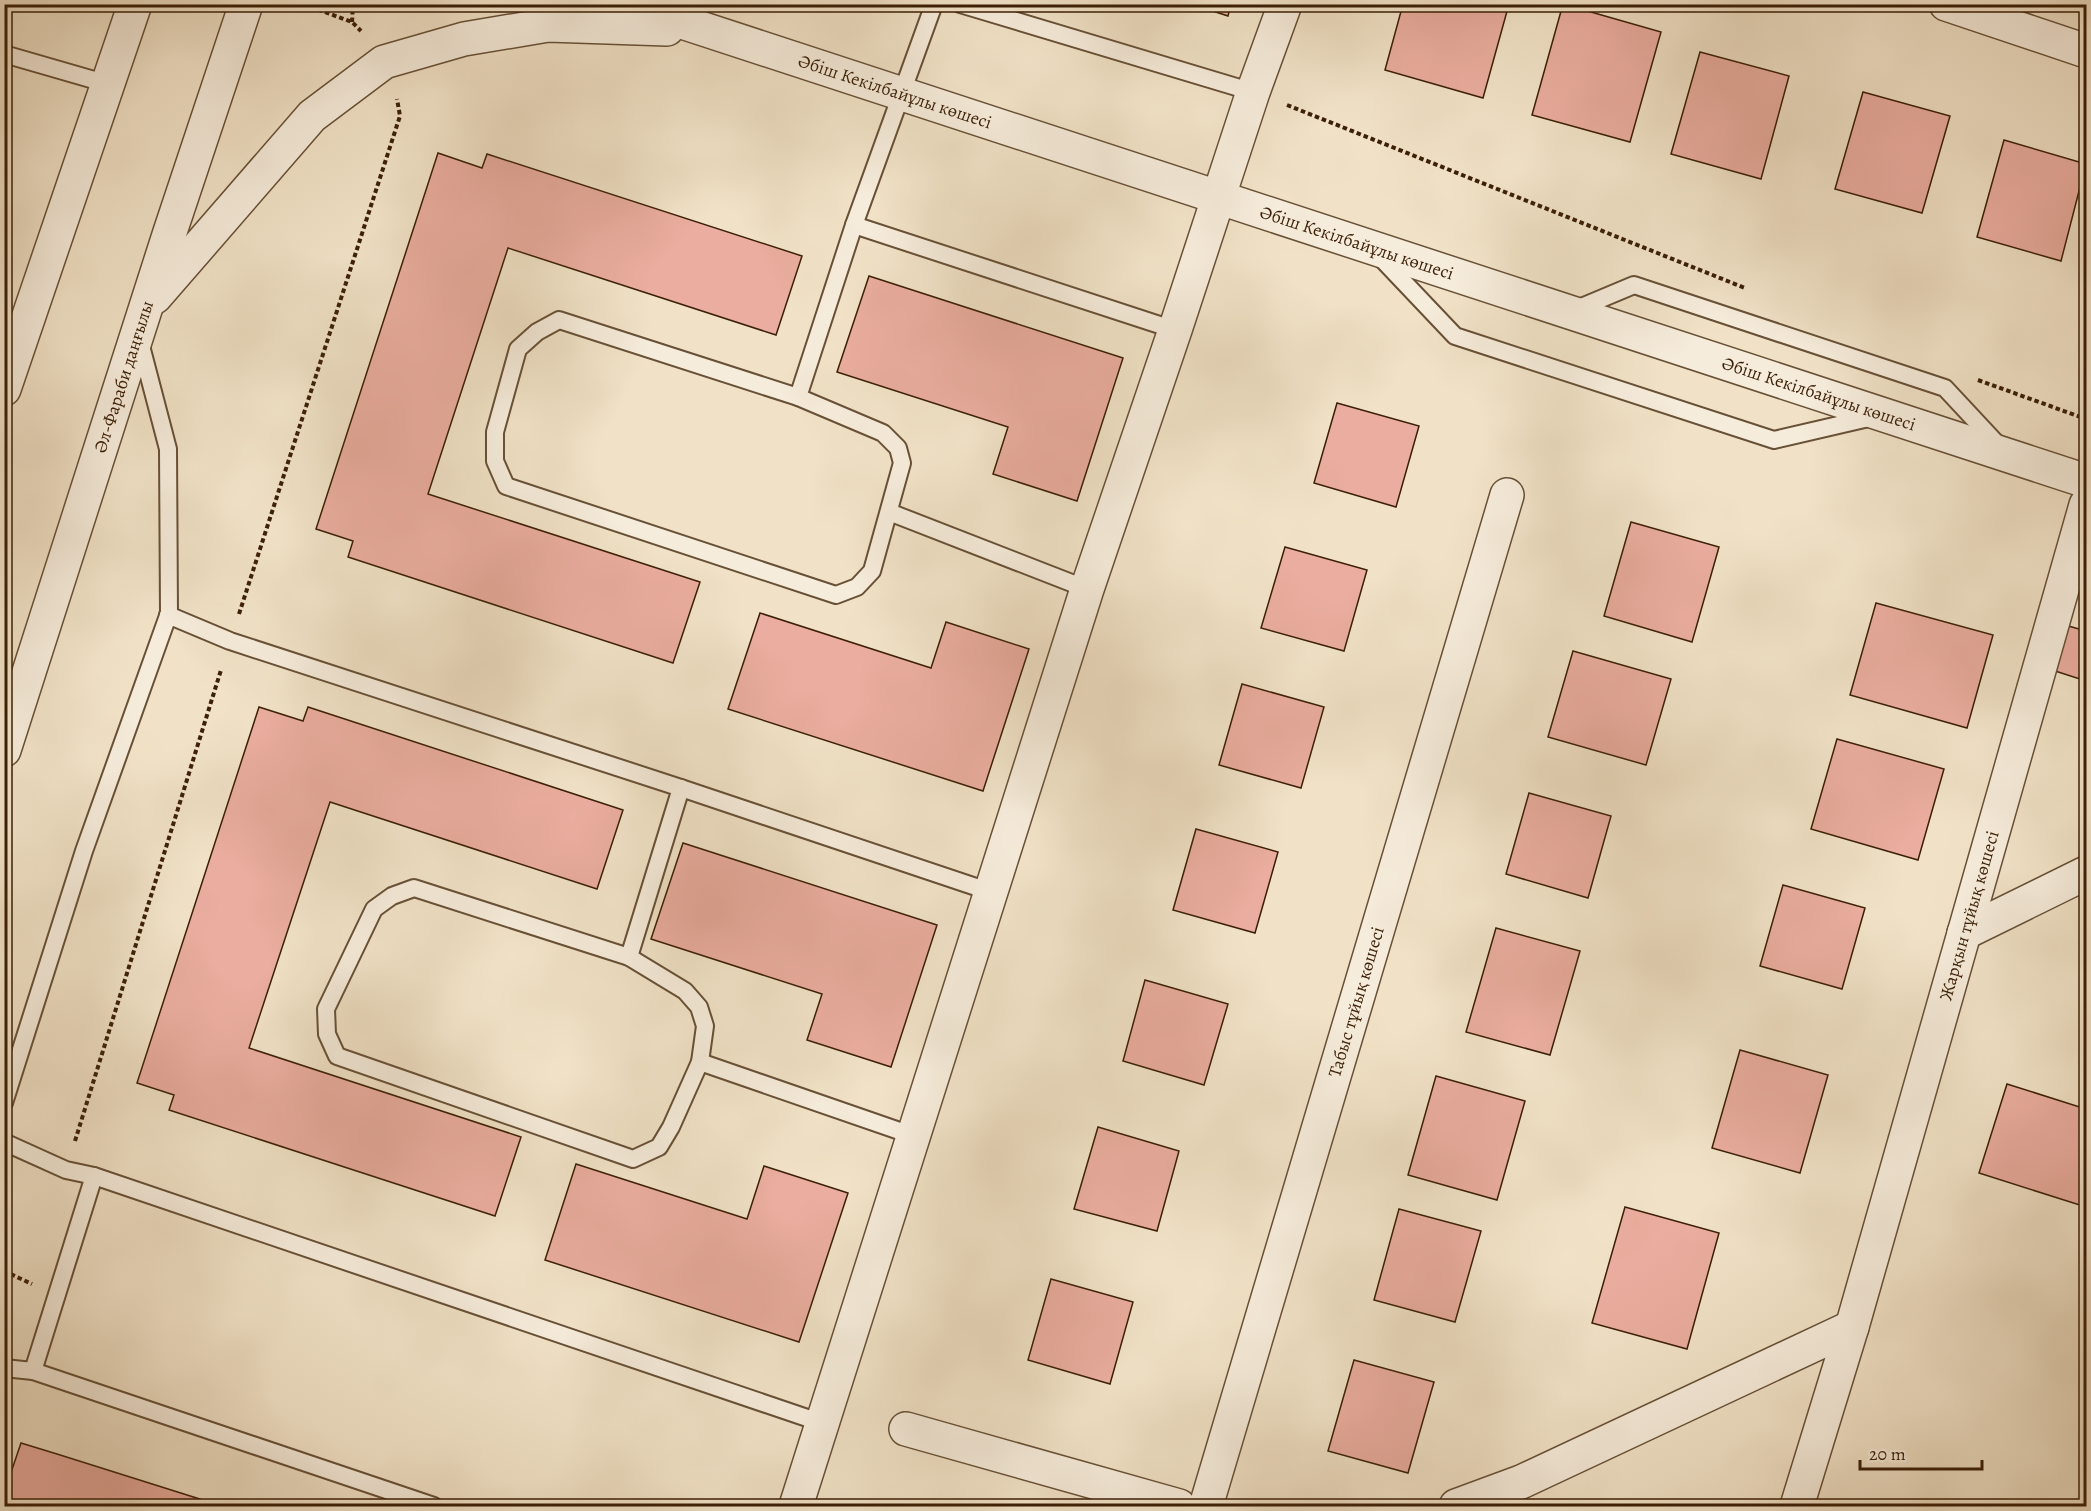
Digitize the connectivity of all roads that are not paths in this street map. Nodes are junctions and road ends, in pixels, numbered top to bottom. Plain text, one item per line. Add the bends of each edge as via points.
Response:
1 (135, 4) edge
2 (246, 4) edge
3 (627, 4) edge
4 (653, 4) edge
5 (934, 4) edge
6 (960, 4) edge
7 (1286, 4) edge
8 (1946, 4) edge
9 (705, 30) junction
10 (2086, 51) edge
11 (4, 54) edge
12 (108, 84) junction
13 (1252, 92) junction
14 (902, 95) junction
15 (1218, 198) junction
16 (854, 225) junction
17 (1373, 248) junction
18 (1569, 312) junction
19 (142, 320) junction
20 (1175, 330) junction
21 (4, 389) edge
22 (798, 397) junction
23 (1882, 415) junction
24 (2008, 456) junction
25 (2086, 481) edge
26 (1507, 495) dead end
27 (2086, 505) edge
28 (889, 512) junction
29 (1087, 589) junction
30 (168, 615) junction
31 (4, 750) edge
32 (681, 788) junction
33 (2086, 873) edge
34 (991, 892) junction
35 (1964, 933) junction
36 (629, 957) junction
37 (700, 1062) junction
38 (4, 1102) edge
39 (914, 1136) junction
40 (4, 1142) edge
41 (94, 1176) junction
42 (1852, 1327) junction
43 (4, 1368) edge
44 (33, 1371) junction
45 (822, 1423) junction
46 (906, 1429) dead end
47 (434, 1506) edge
48 (796, 1506) edge
49 (1179, 1506) edge
50 (1206, 1506) edge
51 (1456, 1506) edge
52 (1797, 1506) edge

1 - 12 street
2 - 19 street, Әл-Фараби даңғылы
3 - 9 street, Әбіш Кекілбайұлы көшесі
4 - 9 street
5 - 14 lane
6 - 13 lane
7 - 13 street
8 - 10 street
9 - 14 street, Әбіш Кекілбайұлы көшесі
9 - 19 street via 548,25 464,39 384,62 312,116
11 - 12 lane
12 - 21 street
13 - 15 street
14 - 15 street, Әбіш Кекілбайұлы көшесі
14 - 16 lane
15 - 17 street, Әбіш Кекілбайұлы көшесі
15 - 20 street
16 - 20 lane
16 - 22 lane
17 - 18 street, Әбіш Кекілбайұлы көшесі
17 - 23 lane via 1455,336 1467,340 1774,440
18 - 23 street, Әбіш Кекілбайұлы көшесі
18 - 24 lane via 1634,285 1946,388
19 - 30 lane via 168,449
19 - 31 street, Әл-Фараби даңғылы
20 - 29 street
22 - 28 lane via 883,433 898,448 902,464
22 - 28 lane via 559,321 537,332 518,349 495,432 495,461 506,486 836,595 857,587 872,570
23 - 24 street, Әбіш Кекілбайұлы көшесі
24 - 25 street, Әбіш Кекілбайұлы көшесі
26 - 50 street, Табыс тұйық көшесі
27 - 35 street, Жарқын тұйық көшесі
28 - 29 lane
29 - 34 street
30 - 32 lane via 230,641
30 - 38 lane via 84,851
32 - 34 lane
32 - 36 lane
33 - 35 street
34 - 39 street
35 - 42 street, Жарқын тұйық көшесі
36 - 37 lane via 685,991 699,1007 705,1026
36 - 37 lane via 414,888 392,896 374,909 326,1009 327,1034 337,1056 633,1159 659,1147
37 - 39 lane
39 - 45 street
40 - 41 lane via 66,1170
41 - 44 lane
41 - 45 lane
42 - 51 street via 1521,1482
42 - 52 street, Жарқын тұйық көшесі
43 - 44 lane
44 - 47 lane
45 - 48 street
46 - 49 street

